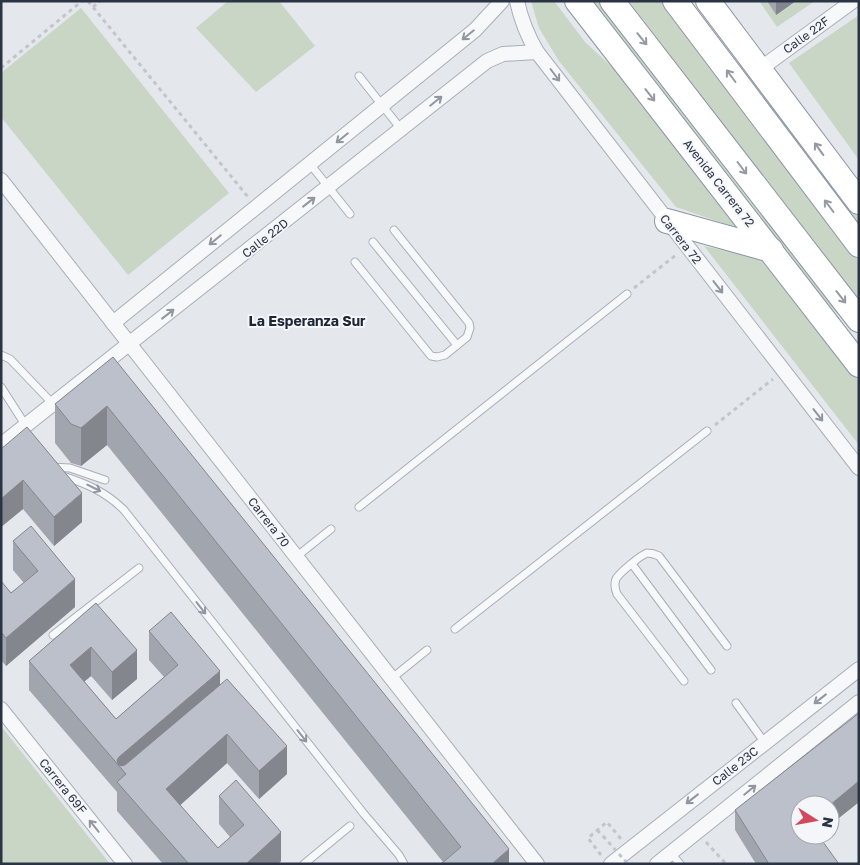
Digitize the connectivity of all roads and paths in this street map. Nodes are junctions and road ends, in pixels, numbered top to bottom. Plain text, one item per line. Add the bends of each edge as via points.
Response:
1 (82, 1) edge
2 (88, 1) edge
3 (100, 1) edge
4 (502, 1) edge
5 (517, 1) edge
6 (577, 1) edge
7 (612, 1) edge
8 (675, 1) edge
9 (692, 1) edge
10 (853, 1) edge
11 (93, 7) junction
12 (715, 10) edge
13 (537, 52) junction
14 (1, 68) edge
15 (760, 69) junction
16 (359, 76) dead end
17 (382, 105) junction
18 (401, 129) junction
19 (310, 164) junction
20 (1, 180) edge
21 (328, 187) junction
22 (859, 202) edge
23 (257, 207) junction
24 (350, 214) dead end
25 (667, 222) junction
26 (394, 230) dead end
27 (373, 242) dead end
28 (859, 245) edge
29 (687, 247) junction
30 (771, 250) junction
31 (355, 262) dead end
32 (627, 294) joint
33 (859, 320) edge
34 (113, 323) junction
35 (130, 344) junction
36 (457, 345) junction
37 (1, 355) edge
38 (859, 365) edge
39 (784, 371) junction
40 (1, 387) edge
41 (53, 405) junction
42 (28, 429) junction
43 (707, 431) joint
44 (1, 445) edge
45 (859, 468) edge
46 (105, 480) dead end
47 (359, 507) dead end
48 (331, 529) dead end
49 (296, 557) junction
50 (632, 564) junction
51 (139, 568) dead end
52 (455, 629) dead end
53 (54, 635) dead end
54 (728, 646) dead end
55 (427, 650) dead end
56 (859, 669) edge
57 (711, 670) dead end
58 (391, 678) junction
59 (684, 681) dead end
60 (859, 702) edge
61 (736, 703) dead end
62 (1, 709) edge
63 (765, 743) junction
64 (350, 826) dead end
65 (597, 830) junction
66 (697, 832) junction
67 (616, 834) dead end
68 (597, 850) dead end
69 (671, 853) junction
70 (124, 864) edge
71 (304, 864) edge
72 (404, 864) edge
73 (536, 864) edge
74 (611, 864) edge
75 (628, 864) edge
76 (657, 864) edge
77 (680, 864) edge
78 (726, 864) edge

1 - 14 path
2 - 11 path
3 - 11 path
4 -> 17 street via 474,30
5 - 13 street, Carrera 72
6 -> 30 highway, Avenida Carrera 72
7 -> 33 highway
28 -> 8 highway
9 - 12 highway
10 - 15 street, Calle 22F
11 - 23 path
12 - 15 highway
18 -> 13 street, Calle 22D via 487,61 502,54
13 -> 25 street, Carrera 72
22 -> 15 highway
16 - 17 lane
17 - 18 lane
17 -> 19 street
18 - 21 street, Calle 22D
19 - 21 lane
19 - 23 street
20 - 34 street, Carrera 70
21 - 24 lane
35 -> 21 street, Calle 22D
23 -> 34 street
25 - 29 street, Carrera 72
25 - 30 highway
26 - 36 lane via 469,324 470,333
27 - 36 lane
29 - 32 path
29 -> 39 street, Carrera 72
30 - 38 highway, Avenida Carrera 72
31 - 36 lane via 431,356 441,357
32 - 47 lane
34 - 35 street, Carrera 70
35 - 41 street, Calle 22D
35 - 49 street, Carrera 70
37 - 41 lane via 10,359
39 - 43 path
39 -> 45 street, Carrera 72
40 - 42 lane
41 - 42 street, Calle 22D
42 - 44 street, Calle 22D
43 - 52 lane
46 -> 72 lane via 49,464 60,475 103,492 124,510
48 - 49 lane
49 - 58 street, Carrera 70
50 - 54 lane via 645,554 659,556
50 - 57 lane
50 - 59 lane via 615,581 617,594
51 - 53 lane
55 - 58 lane
56 -> 63 street, Calle 23C
58 - 73 street, Carrera 70
66 -> 60 street
61 - 63 lane
70 -> 62 street, Carrera 69F
63 -> 74 street, Calle 23C
64 - 71 lane
65 - 67 path via 607,822
65 - 68 path via 588,838
65 - 75 path, bridge
66 - 69 street
66 - 78 path
69 - 76 street
69 - 77 lane

